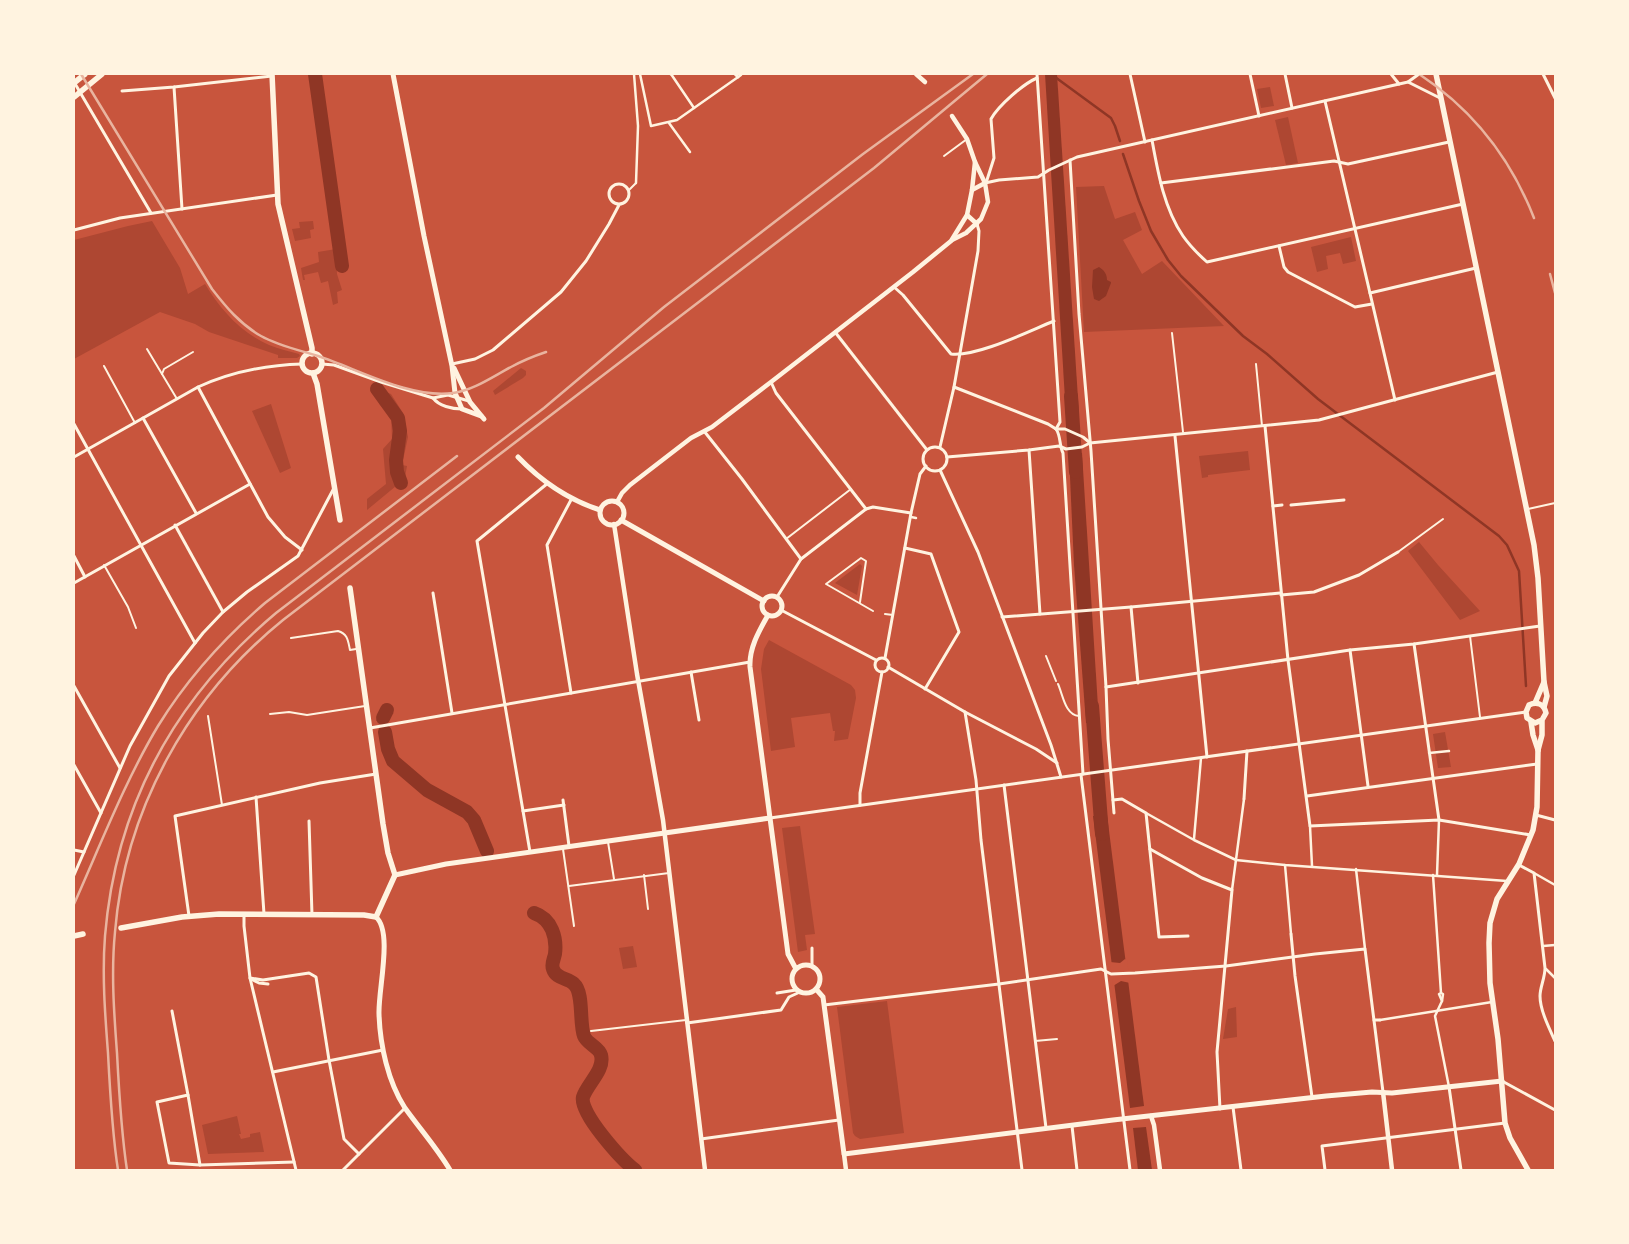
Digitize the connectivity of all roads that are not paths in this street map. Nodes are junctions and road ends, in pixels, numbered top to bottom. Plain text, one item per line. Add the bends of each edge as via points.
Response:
1 (85, 74) edge
2 (102, 74) edge
3 (394, 74) edge
4 (634, 74) edge
5 (640, 74) edge
6 (671, 74) edge
7 (916, 74) edge
8 (1130, 74) edge
9 (1250, 74) edge
10 (1285, 74) edge
11 (1390, 74) edge
12 (1419, 74) edge
13 (1436, 74) edge
14 (1543, 74) edge
15 (272, 75) edge
16 (738, 75) edge
17 (1037, 76) edge
18 (74, 82) edge
19 (925, 82) dead end
20 (1408, 82) junction
21 (1399, 84) junction
22 (174, 87) junction
23 (122, 91) dead end
24 (80, 92) junction
25 (74, 97) edge
26 (1440, 98) junction
27 (1555, 98) edge
28 (1325, 101) junction
29 (694, 108) junction
30 (1292, 108) junction
31 (952, 116) dead end
32 (1259, 116) junction
33 (669, 122) junction
34 (967, 139) junction
35 (1152, 140) junction
36 (1145, 142) junction
37 (1450, 142) junction
38 (690, 152) dead end
39 (944, 156) dead end
40 (1069, 161) junction
41 (975, 162) junction
42 (1340, 163) junction
43 (1044, 173) junction
44 (636, 182) joint
45 (986, 183) junction
46 (1161, 184) junction
47 (629, 190) junction
48 (972, 190) junction
49 (278, 195) junction
50 (1463, 204) junction
51 (618, 205) junction
52 (182, 209) junction
53 (151, 213) junction
54 (967, 215) junction
55 (977, 224) junction
56 (1356, 229) junction
57 (74, 230) edge
58 (950, 240) junction
59 (1279, 246) junction
60 (1476, 268) junction
61 (894, 287) junction
62 (1370, 293) junction
63 (1372, 304) junction
64 (1054, 321) junction
65 (835, 332) junction
66 (1172, 333) dead end
67 (147, 349) dead end
68 (193, 352) dead end
69 (312, 354) junction
70 (960, 354) junction
71 (302, 364) junction
72 (322, 364) junction
73 (1256, 364) dead end
74 (452, 365) junction
75 (104, 366) dead end
76 (1498, 372) junction
77 (313, 373) junction
78 (162, 374) junction
79 (771, 382) junction
80 (198, 387) junction
81 (954, 387) junction
82 (456, 397) junction
83 (433, 398) junction
84 (177, 400) junction
85 (1395, 400) junction
86 (470, 402) junction
87 (462, 409) junction
88 (143, 418) junction
89 (136, 423) junction
90 (74, 424) edge
91 (1264, 426) junction
92 (1056, 429) junction
93 (704, 432) junction
94 (1183, 435) junction
95 (1175, 436) junction
96 (1090, 443) junction
97 (1059, 446) junction
98 (940, 448) junction
99 (87, 450) junction
100 (927, 450) junction
101 (1029, 450) junction
102 (74, 457) edge
103 (518, 457) dead end
104 (947, 457) junction
105 (926, 466) junction
106 (940, 470) junction
107 (548, 483) junction
108 (250, 484) junction
109 (334, 488) junction
110 (851, 489) junction
111 (572, 498) junction
112 (1344, 500) dead end
113 (617, 502) junction
114 (1555, 503) edge
115 (1282, 505) dead end
116 (1291, 505) dead end
117 (1273, 506) junction
118 (866, 509) junction
119 (1528, 509) junction
120 (600, 510) junction
121 (196, 513) junction
122 (911, 515) junction
123 (916, 518) dead end
124 (1443, 519) dead end
125 (340, 520) dead end
126 (621, 520) junction
127 (614, 524) junction
128 (175, 525) junction
129 (786, 539) junction
130 (140, 545) junction
131 (904, 548) junction
132 (302, 550) junction
133 (1398, 552) joint
134 (74, 556) edge
135 (801, 558) junction
136 (104, 565) junction
137 (85, 577) junction
138 (74, 583) edge
139 (350, 588) dead end
140 (432, 593) dead end
141 (1281, 594) junction
142 (777, 598) junction
143 (764, 601) junction
144 (1191, 601) junction
145 (860, 602) junction
146 (1131, 607) junction
147 (1100, 609) junction
148 (781, 610) junction
149 (873, 611) dead end
150 (1073, 611) junction
151 (223, 612) junction
152 (885, 614) dead end
153 (1040, 614) junction
154 (768, 615) junction
155 (893, 615) junction
156 (1002, 617) junction
157 (1540, 626) junction
158 (136, 628) dead end
159 (1470, 636) junction
160 (291, 638) dead end
161 (195, 643) junction
162 (1414, 644) junction
163 (359, 649) junction
164 (1350, 650) junction
165 (1046, 656) dead end
166 (885, 658) junction
167 (876, 660) junction
168 (1288, 660) junction
169 (750, 662) junction
170 (888, 667) junction
171 (691, 672) junction
172 (882, 672) junction
173 (1198, 674) junction
174 (1056, 680) dead end
175 (638, 681) junction
176 (1138, 682) junction
177 (1544, 682) junction
178 (1058, 684) dead end
179 (74, 686) edge
180 (1106, 687) junction
181 (925, 689) junction
182 (571, 692) junction
183 (1535, 703) junction
184 (504, 704) junction
185 (368, 706) junction
186 (1544, 707) junction
187 (965, 712) junction
188 (1526, 712) junction
189 (270, 714) dead end
190 (452, 714) junction
191 (208, 716) dead end
192 (1079, 716) junction
193 (1480, 719) junction
194 (699, 720) dead end
195 (1542, 720) junction
196 (1531, 722) junction
197 (1424, 726) junction
198 (370, 728) junction
199 (1361, 734) junction
200 (1300, 744) junction
201 (1538, 750) junction
202 (1247, 751) junction
203 (1449, 751) dead end
204 (1429, 753) junction
205 (1207, 757) junction
206 (1201, 758) junction
207 (1058, 763) junction
208 (1538, 764) junction
209 (74, 765) edge
210 (120, 769) junction
211 (1110, 770) junction
212 (377, 774) junction
213 (1082, 774) junction
214 (1061, 777) junction
215 (1432, 778) junction
216 (1004, 785) junction
217 (1368, 786) junction
218 (976, 789) junction
219 (1307, 796) junction
220 (256, 797) junction
221 (1244, 799) joint
222 (563, 800) dead end
223 (1113, 800) junction
224 (222, 805) junction
225 (564, 805) junction
226 (860, 805) junction
227 (523, 810) junction
228 (1114, 813) dead end
229 (1146, 813) junction
230 (101, 814) junction
231 (1536, 814) junction
232 (770, 818) junction
233 (1439, 820) junction
234 (1555, 820) edge
235 (309, 821) dead end
236 (1310, 826) junction
237 (665, 833) junction
238 (1531, 836) junction
239 (608, 840) junction
240 (1194, 840) junction
241 (566, 846) junction
242 (1150, 849) junction
243 (74, 850) edge
244 (84, 852) junction
245 (530, 852) junction
246 (1236, 860) junction
247 (1286, 865) junction
248 (1518, 865) junction
249 (1312, 866) junction
250 (1356, 869) junction
251 (669, 873) junction
252 (1534, 873) junction
253 (74, 875) edge
254 (395, 875) junction
255 (644, 875) junction
256 (1435, 875) junction
257 (614, 879) junction
258 (1507, 881) junction
259 (1555, 885) edge
260 (569, 886) junction
261 (1232, 890) junction
262 (648, 909) dead end
263 (244, 914) junction
264 (264, 914) junction
265 (312, 915) junction
266 (189, 917) junction
267 (376, 917) junction
268 (574, 926) dead end
269 (121, 928) dead end
270 (83, 934) dead end
271 (1291, 934) joint
272 (74, 936) edge
273 (1188, 936) dead end
274 (1555, 945) edge
275 (1541, 946) junction
276 (812, 948) dead end
277 (1365, 949) junction
278 (1293, 958) junction
279 (1226, 966) junction
280 (812, 967) junction
281 (1545, 968) junction
282 (796, 970) junction
283 (1105, 971) junction
284 (250, 978) junction
285 (1555, 978) edge
286 (1028, 979) junction
287 (268, 984) dead end
288 (998, 984) junction
289 (816, 989) junction
290 (798, 991) junction
291 (777, 993) dead end
292 (1492, 1002) junction
293 (824, 1005) junction
294 (1439, 1009) junction
295 (172, 1011) dead end
296 (1374, 1020) junction
297 (1380, 1020) joint
298 (686, 1022) junction
299 (591, 1032) dead end
300 (1057, 1039) dead end
301 (1035, 1041) junction
302 (1555, 1041) edge
303 (384, 1050) junction
304 (329, 1060) junction
305 (273, 1072) junction
306 (1502, 1081) junction
307 (1449, 1087) junction
308 (1383, 1092) junction
309 (188, 1095) junction
310 (1312, 1098) junction
311 (1233, 1107) junction
312 (405, 1108) junction
313 (1220, 1109) junction
314 (1555, 1110) edge
315 (1150, 1116) junction
316 (1126, 1119) junction
317 (839, 1120) junction
318 (1505, 1123) junction
319 (1072, 1126) junction
320 (1046, 1128) junction
321 (1456, 1128) junction
322 (1017, 1132) junction
323 (1388, 1137) junction
324 (700, 1139) junction
325 (359, 1154) junction
326 (844, 1154) junction
327 (294, 1162) junction
328 (200, 1166) junction
329 (296, 1170) edge
330 (343, 1170) edge
331 (450, 1170) edge
332 (705, 1170) edge
333 (846, 1170) edge
334 (1022, 1170) edge
335 (1077, 1170) edge
336 (1130, 1170) edge
337 (1160, 1170) edge
338 (1241, 1170) edge
339 (1325, 1170) edge
340 (1392, 1170) edge
341 (1461, 1170) edge
342 (1528, 1170) edge

1 - 18 main road
2 - 24 main road
3 - 74 main road
4 - 44 street via 638,126
5 - 33 street via 651,126
6 - 29 street
7 - 19 street
8 - 36 street
9 - 32 street
10 - 30 street
11 - 21 street
12 - 20 street
13 - 26 main road
14 - 27 street
15 - 22 street
15 - 49 main road
16 - 29 street
17 - 43 street
17 - 45 street via 991,119 994,158
18 - 24 street
20 - 21 street
20 - 26 street
21 - 28 street
22 - 23 street
22 - 52 street
24 - 25 main road
24 - 53 street
26 - 37 main road
28 - 30 street
28 - 42 street
29 - 33 street
30 - 32 street
31 - 34 street
32 - 35 street
33 - 38 street
34 - 39 lane
34 - 41 street
35 - 36 street
35 - 46 street
36 - 40 street
37 - 42 street
37 - 50 main road
40 - 43 street
40 - 96 street
41 - 45 street
41 - 48 street
42 - 46 street via 1334,161
42 - 56 street
43 - 45 street via 1038,177
43 - 64 street
44 - 47 lane
45 - 48 street
45 - 55 street via 988,202 984,216
46 - 59 street via 1182,235 1206,262
47 - 51 street via 628,200
47 - 51 street via 619,184 610,188 610,200
48 - 54 street
49 - 52 street
49 - 69 main road
50 - 56 street
50 - 60 main road
51 - 74 street via 586,261 561,292 493,350
52 - 53 street
53 - 57 street
54 - 55 street
54 - 58 street
55 - 58 street
55 - 70 street via 978,251
56 - 59 street
56 - 62 street
58 - 61 street
59 - 63 street via 1288,272 1354,307
60 - 62 street
60 - 76 main road
61 - 65 street
61 - 70 street via 949,353
62 - 63 street
63 - 85 street
64 - 70 street via 978,351
64 - 92 street via 1060,422
65 - 79 street
65 - 100 street
66 - 94 lane
67 - 78 lane
68 - 78 lane via 164,369
69 - 71 main road via 304,357
69 - 72 main road via 319,356
70 - 81 street
71 - 77 main road via 307,372
71 - 80 street via 259,367
72 - 77 main road
72 - 83 street via 334,365
73 - 91 lane
74 - 82 main road
74 - 86 main road
75 - 89 lane
76 - 85 street
76 - 119 main road
77 - 109 main road
78 - 84 lane
79 - 93 street
79 - 110 street via 776,393
80 - 84 street
80 - 108 street
81 - 92 street
81 - 98 street
82 - 83 street
82 - 86 street
82 - 87 main road
83 - 87 street via 436,403
84 - 88 street
85 - 91 street via 1330,418
86 - 87 main road via 482,417
88 - 89 street
88 - 121 street
89 - 99 street
90 - 99 street
91 - 94 street
91 - 117 street
92 - 96 street via 1066,429
92 - 97 street
93 - 113 street via 691,438 630,485
93 - 129 street
94 - 95 street
95 - 96 street
95 - 144 street
96 - 97 street via 1082,448
96 - 147 street
97 - 101 street
97 - 150 street via 1063,453
98 - 100 street
98 - 104 street
99 - 102 street
99 - 130 street
100 - 105 street via 923,458
101 - 104 street
101 - 153 street
103 - 107 main road
104 - 106 street
105 - 106 street via 934,471
105 - 122 street via 920,474
106 - 156 street via 978,552
107 - 111 main road
107 - 184 street via 477,541
108 - 121 street
108 - 132 street via 274,526
109 - 125 main road
109 - 132 street
110 - 118 street
110 - 129 lane
111 - 120 main road
111 - 182 street via 547,545
112 - 116 street
113 - 120 main road via 607,502
113 - 126 main road via 624,510
114 - 119 lane
115 - 117 street
117 - 141 street
118 - 122 street via 892,509
118 - 135 street
119 - 157 main road via 1536,560
120 - 127 main road via 603,521
121 - 128 street
122 - 123 street
122 - 131 street
124 - 133 lane
126 - 127 main road
126 - 143 main road
127 - 175 street
128 - 130 street
128 - 151 street
129 - 135 street
130 - 136 street
130 - 161 street
131 - 155 street
131 - 181 street via 931,554 959,632
132 - 151 street via 293,561
133 - 141 street via 1359,575 1314,592
134 - 137 street
135 - 142 street
136 - 137 street
136 - 158 lane
137 - 138 street
139 - 163 main road
140 - 190 street
141 - 144 street
141 - 168 street
142 - 143 main road via 771,596
142 - 148 main road via 782,604
143 - 154 main road via 762,608
144 - 146 street
144 - 173 street
145 - 145 lane via 826,584 861,558 866,561
145 - 149 lane
146 - 147 street
146 - 176 street
147 - 150 street
147 - 180 street
148 - 154 main road via 776,616
148 - 167 street
150 - 153 street
150 - 192 street
151 - 161 street
152 - 155 lane
153 - 156 street
154 - 169 main road via 754,644
155 - 166 street
156 - 207 street
157 - 159 street
157 - 177 main road
159 - 162 street
159 - 193 lane
160 - 163 lane via 338,631 346,636 350,650
161 - 210 street via 164,684
162 - 164 street
162 - 197 street
163 - 185 main road
164 - 168 street
164 - 199 street
165 - 174 lane
166 - 167 street
166 - 170 street
167 - 172 street via 874,665
168 - 173 street
168 - 200 street
169 - 171 street
169 - 232 main road
170 - 172 street
170 - 181 street
171 - 175 street
171 - 194 street
172 - 226 street
173 - 176 street
173 - 205 street
175 - 182 street
175 - 237 street
176 - 180 street
177 - 183 main road
177 - 186 main road via 1547,696
178 - 192 lane via 1069,712
179 - 210 street
180 - 211 street
181 - 187 street
182 - 184 street
183 - 186 main road
183 - 188 main road via 1529,705
184 - 190 street
184 - 227 street
185 - 189 lane via 307,715 289,712
185 - 198 main road
186 - 195 main road via 1546,713
187 - 207 street
187 - 218 street
188 - 193 street
188 - 196 main road
190 - 198 street
191 - 224 lane
192 - 213 street
193 - 197 street
195 - 196 main road
195 - 201 main road
196 - 201 main road
197 - 199 street
197 - 204 street
198 - 212 main road
199 - 200 street
199 - 217 street
200 - 202 street
200 - 219 street
201 - 208 main road
202 - 205 street
202 - 221 street
203 - 204 street
204 - 215 street
205 - 206 street
206 - 211 street
206 - 240 street
207 - 214 street
208 - 215 street
208 - 231 main road
209 - 230 street
210 - 230 street
211 - 213 street
211 - 223 street
212 - 220 street
212 - 254 main road via 388,853
213 - 214 street
213 - 283 street
214 - 216 street
215 - 217 street
215 - 233 street
216 - 218 street
216 - 286 street
217 - 219 street
218 - 226 street
218 - 288 street
219 - 236 street
220 - 224 street
220 - 264 street
221 - 246 street
222 - 225 street
223 - 228 street
223 - 229 street via 1122,799
224 - 266 street via 175,816
225 - 227 street
225 - 241 street
226 - 232 street
227 - 245 street
229 - 240 street
229 - 242 street
230 - 244 street
231 - 234 street
231 - 238 main road
232 - 237 main road
232 - 282 main road via 788,954
233 - 236 street
233 - 238 street
233 - 256 street
235 - 265 street
236 - 249 street
237 - 239 main road
237 - 251 street
238 - 248 main road
239 - 241 main road
239 - 257 lane
240 - 246 street
241 - 245 main road
241 - 260 lane
242 - 261 street via 1202,878
242 - 273 street via 1159,937
243 - 244 street
244 - 253 street
245 - 254 main road
246 - 247 street
246 - 261 street
247 - 249 street
247 - 271 street
248 - 252 street
248 - 258 main road
249 - 250 street
250 - 256 street
250 - 277 street
251 - 255 lane
251 - 298 street
252 - 259 street
252 - 275 street
254 - 267 main road
255 - 257 lane
255 - 262 lane
256 - 258 street
256 - 294 street via 1439,994 1442,1001
257 - 260 lane
258 - 292 main road via 1496,899 1490,923
260 - 268 lane
261 - 279 street
263 - 264 main road
263 - 266 main road
263 - 284 street
264 - 265 main road
265 - 267 main road
266 - 269 main road
267 - 303 main road via 385,938 378,1003
270 - 272 main road
271 - 278 street
274 - 275 street
275 - 281 street
276 - 280 street
277 - 278 street
277 - 296 street
278 - 279 street
278 - 310 street
279 - 283 street via 1112,974
279 - 313 street via 1217,1052
280 - 282 main road via 804,965
280 - 289 main road via 817,970 820,980
281 - 285 street
281 - 302 street via 1540,994 1542,1009
282 - 290 main road via 792,982
283 - 286 street via 1099,969
283 - 316 street
284 - 287 street
284 - 304 street via 263,980 309,973 316,976
284 - 305 street
286 - 288 street
286 - 301 street
288 - 293 street
288 - 322 street
289 - 290 main road via 808,993
289 - 293 main road via 824,997
290 - 291 street
290 - 298 street via 789,997 781,1010
292 - 294 street
292 - 306 main road
293 - 317 main road
294 - 297 street
294 - 307 street via 1435,1016
295 - 309 street
296 - 297 street
296 - 308 street
298 - 299 lane
298 - 324 street
300 - 301 lane
301 - 320 street
303 - 304 street
303 - 312 main road via 394,1086
304 - 305 street
304 - 325 street via 344,1139
305 - 327 street
306 - 307 main road
306 - 314 street
306 - 318 main road
307 - 308 main road
307 - 321 street
308 - 310 main road
308 - 323 street
309 - 328 street
309 - 328 street via 157,1102 169,1163
310 - 311 main road
311 - 313 main road
311 - 338 street
312 - 325 street
312 - 331 main road
313 - 315 main road
315 - 316 main road
315 - 337 street
316 - 319 main road
316 - 336 street
317 - 324 street
317 - 326 main road
318 - 321 street
318 - 342 main road
319 - 320 main road
319 - 335 street
320 - 322 main road
321 - 323 street
321 - 341 street
322 - 326 main road
322 - 334 street
323 - 339 street via 1322,1146
323 - 340 street
324 - 332 street
325 - 330 street
326 - 333 street
327 - 328 street
327 - 329 street

